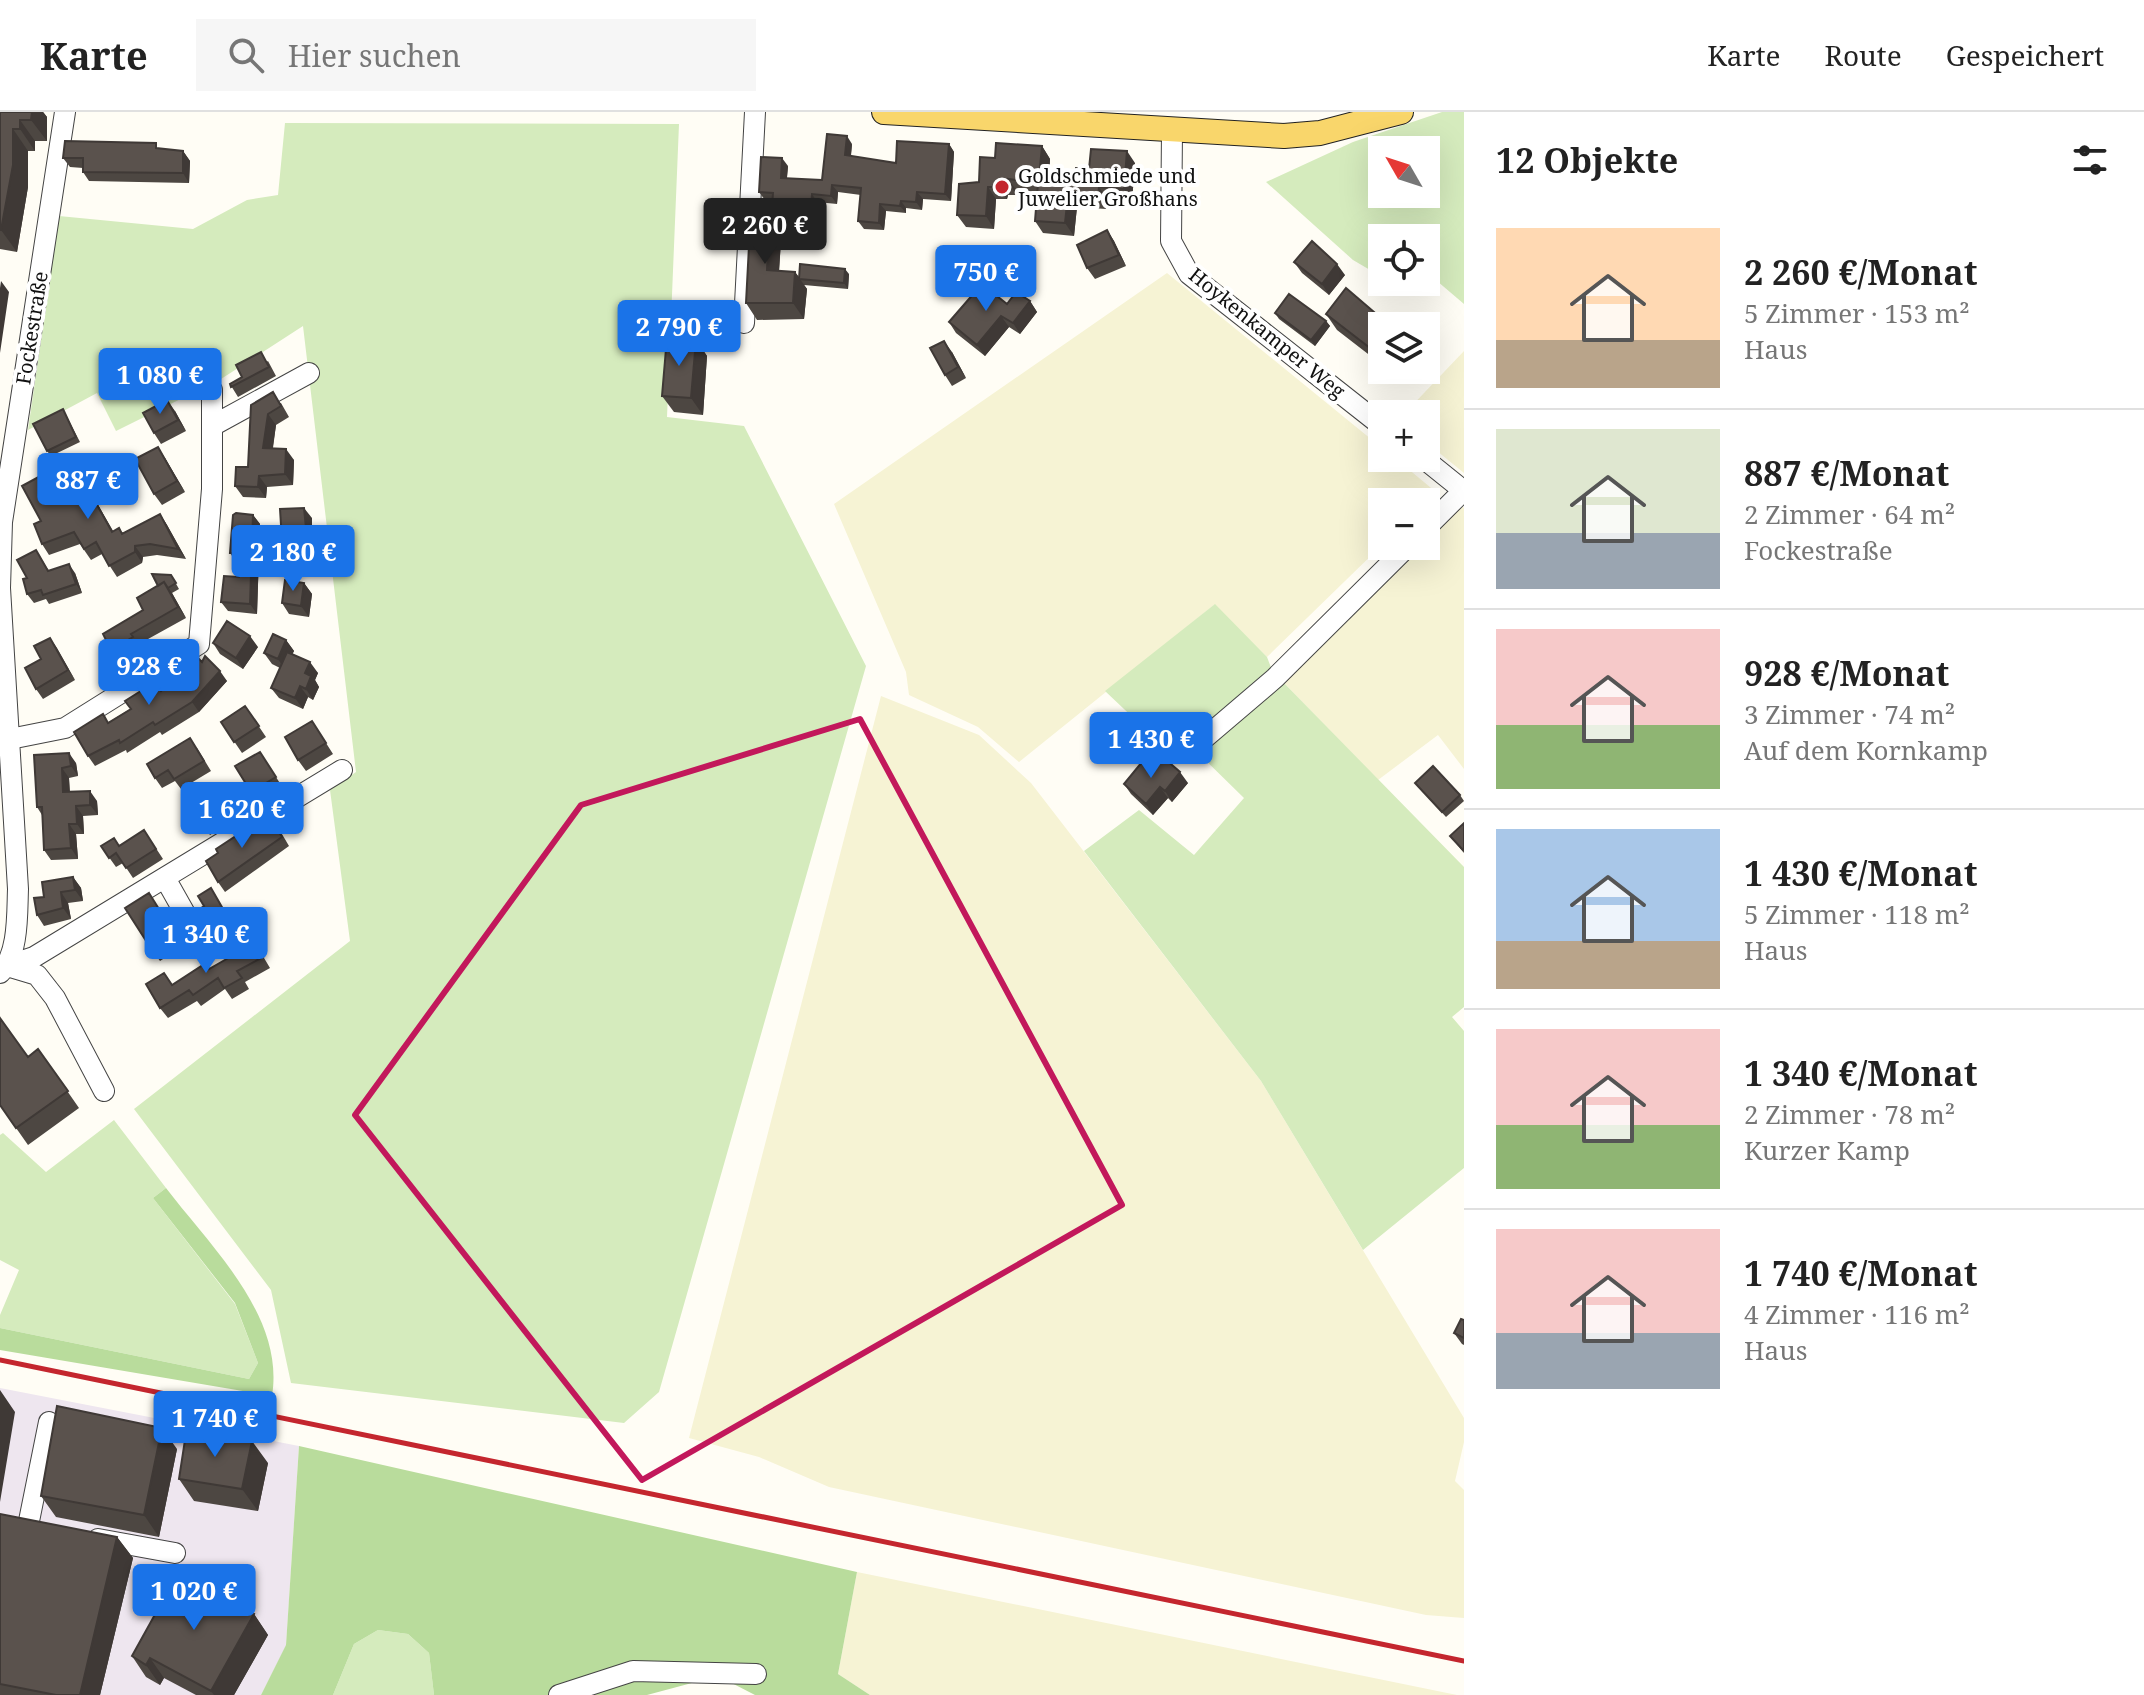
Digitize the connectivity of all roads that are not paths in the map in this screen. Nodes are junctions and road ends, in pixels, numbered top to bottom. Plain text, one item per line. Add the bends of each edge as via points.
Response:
1 (65, 112) edge
2 (755, 112) edge
3 (884, 112) edge
4 (1401, 112) edge
5 (995, 115) edge
6 (1172, 131) junction
7 (744, 323) dead end
8 (309, 373) dead end
9 (212, 390) dead end
10 (1368, 415) edge
11 (212, 426) junction
12 (1440, 471) edge
13 (1464, 490) edge
14 (1440, 514) edge
15 (1394, 560) edge
16 (0, 588) edge
17 (10, 739) junction
18 (1200, 742) dead end
19 (342, 770) dead end
20 (165, 878) junction
21 (205, 949) dead end
22 (3, 970) edge
23 (104, 1091) dead end
24 (49, 1422) dead end
25 (28, 1526) edge
26 (72, 1534) edge
27 (175, 1553) dead end
28 (756, 1674) dead end
29 (559, 1695) edge

1 - 16 street, Fockestraße via 2,522
2 - 7 street
3 - 5 main road
4 - 6 main road via 1320,133 1284,136
5 - 6 main road
6 - 10 street, Hoykenkamper Weg via 1171,241 1189,274
8 - 11 street
9 - 11 street
11 - 17 street via 199,644 65,728
12 - 13 street
13 - 14 street
15 - 18 street via 1275,678
16 - 17 street, Fockestraße
17 - 22 street, Fockestraße via 18,889 16,932
19 - 20 street
20 - 21 street
20 - 22 street via 34,957
22 - 23 street via 37,975 55,998
24 - 25 street
26 - 27 street
28 - 29 street via 633,1671

